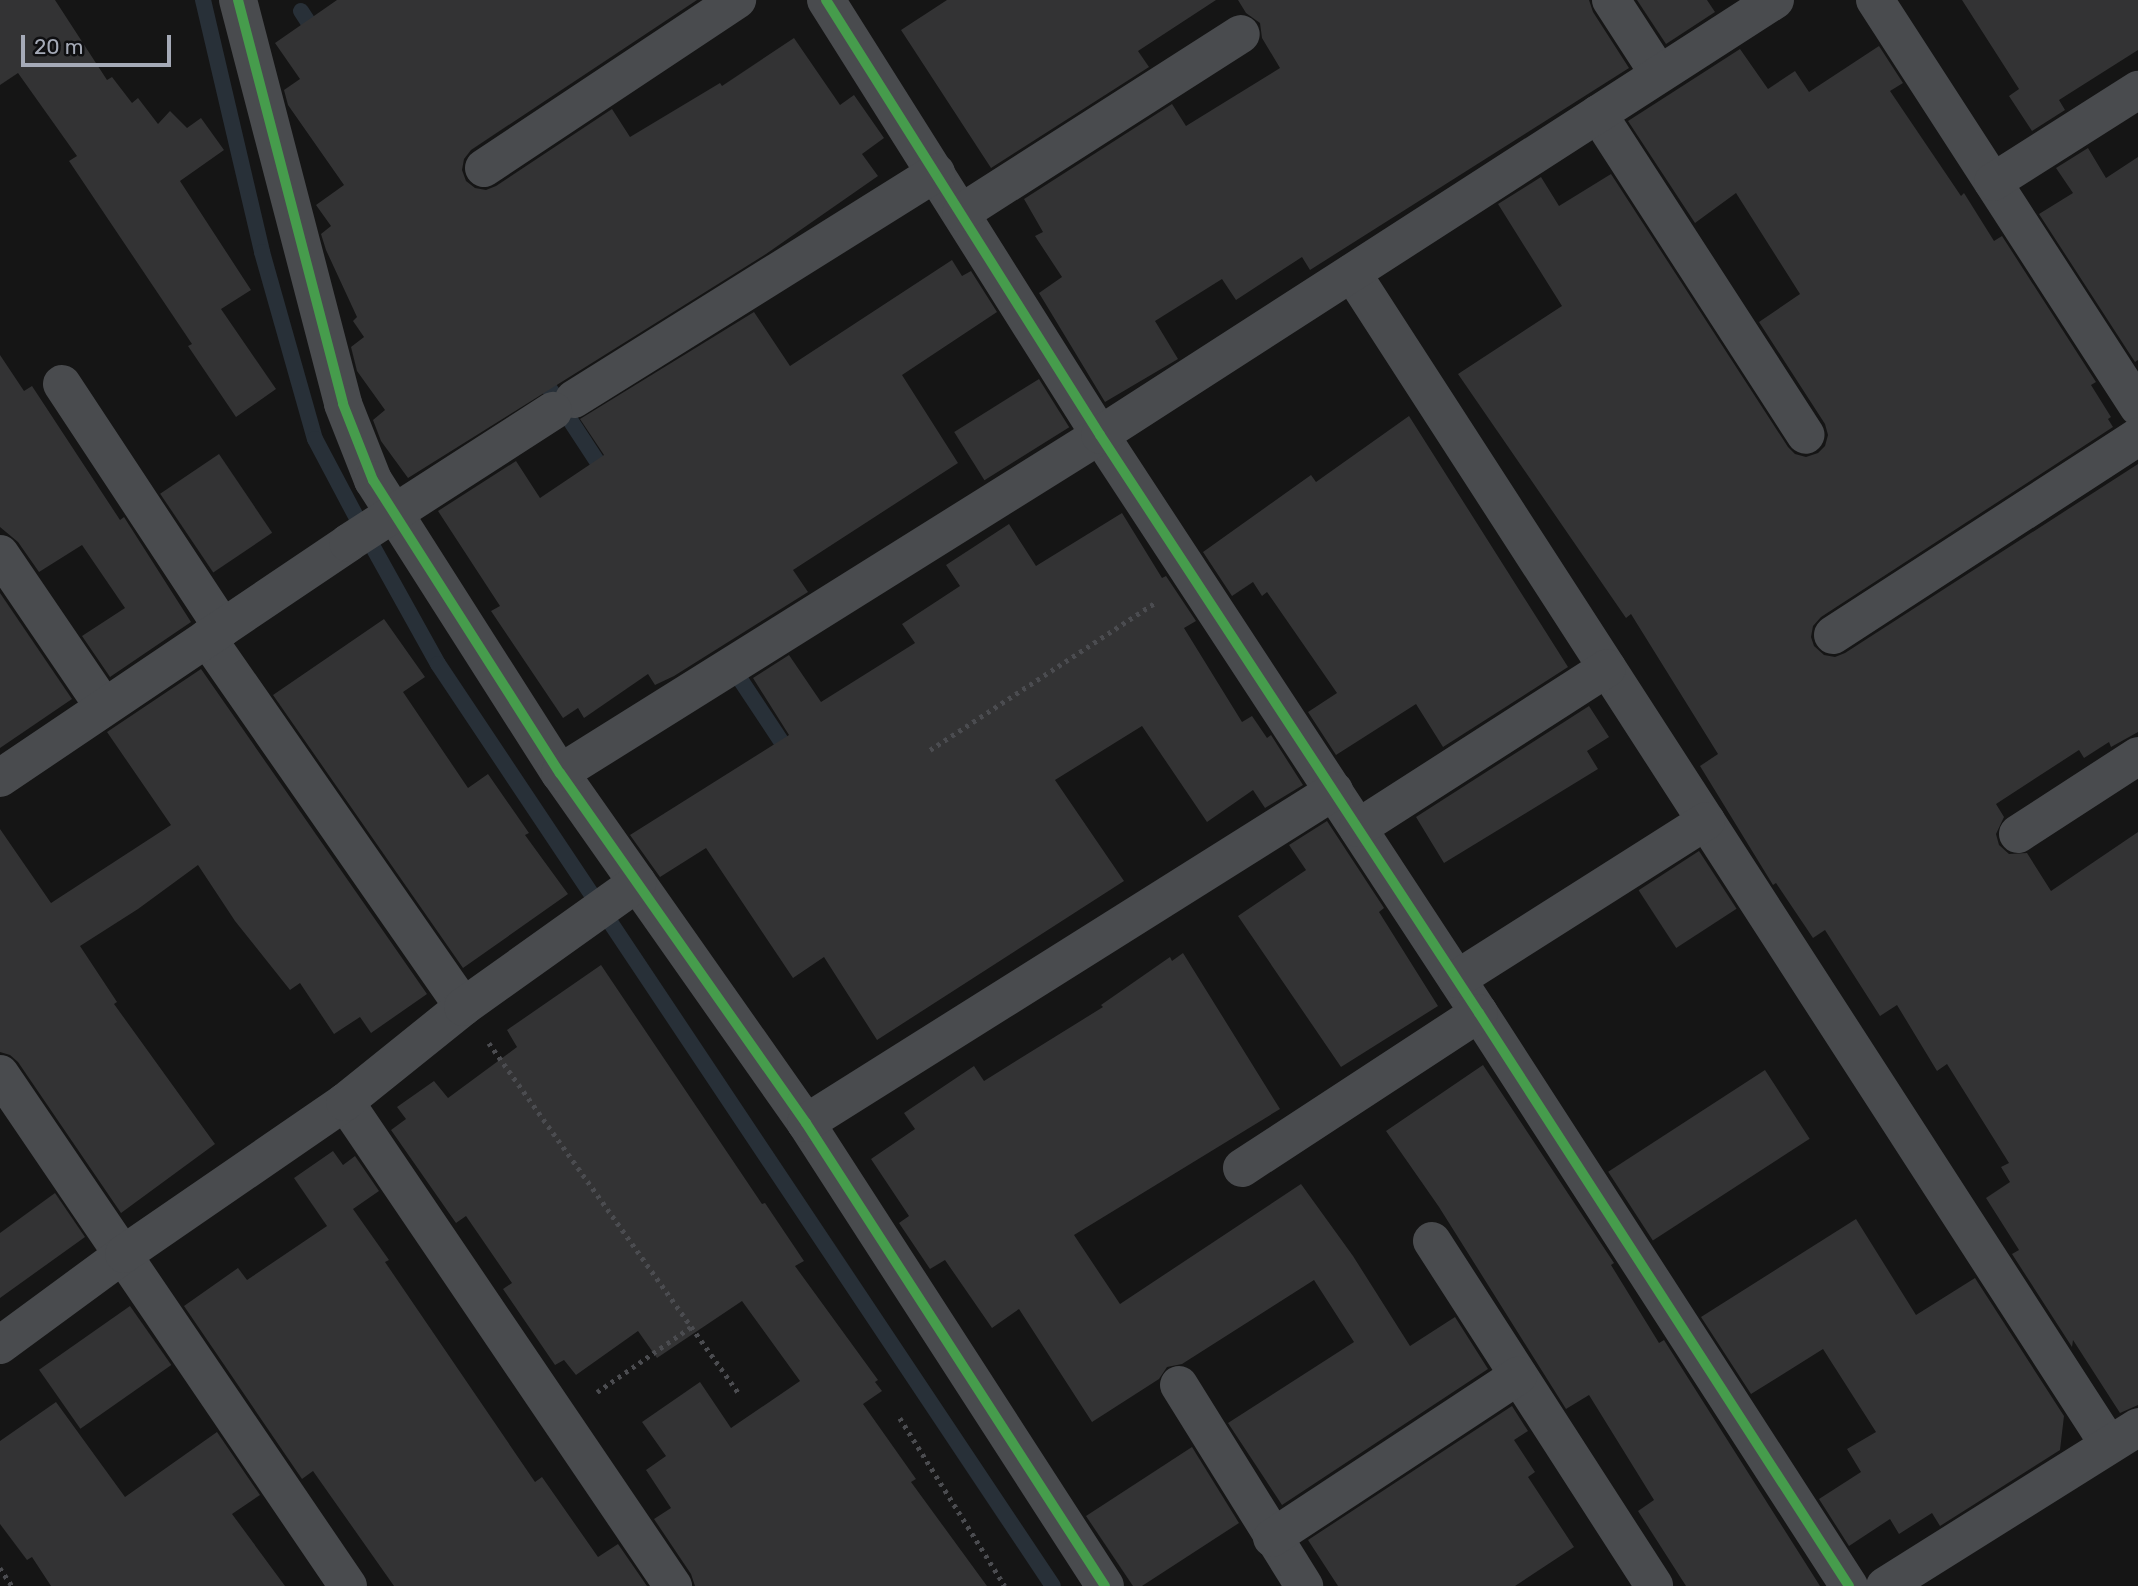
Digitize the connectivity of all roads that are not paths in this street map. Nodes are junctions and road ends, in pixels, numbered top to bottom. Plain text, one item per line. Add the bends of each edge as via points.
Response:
1 (238, 0) edge
2 (737, 0) edge
3 (1611, 0) edge
4 (1775, 0) edge
5 (1875, 0) edge
6 (841, 5) edge
7 (1241, 34) dead end
8 (1659, 74) junction
9 (2138, 90) edge
10 (1598, 114) junction
11 (484, 168) dead end
12 (936, 173) junction
13 (1993, 182) junction
14 (961, 213) junction
15 (1352, 273) junction
16 (62, 384) dead end
17 (2138, 407) edge
18 (1100, 435) junction
19 (1806, 435) dead end
20 (2138, 437) edge
21 (387, 517) junction
22 (0, 554) edge
23 (215, 633) junction
24 (1833, 635) dead end
25 (1607, 668) junction
26 (104, 707) junction
27 (2138, 756) edge
28 (560, 773) junction
29 (0, 778) edge
30 (1334, 791) junction
31 (1706, 821) junction
32 (1358, 828) junction
33 (2018, 834) dead end
34 (626, 890) junction
35 (1457, 979) junction
36 (463, 1007) junction
37 (1479, 1013) junction
38 (0, 1074) edge
39 (345, 1102) junction
40 (806, 1123) junction
41 (1242, 1168) dead end
42 (1432, 1241) dead end
43 (124, 1254) junction
44 (0, 1345) edge
45 (1518, 1376) junction
46 (1179, 1385) dead end
47 (2123, 1436) edge
48 (1272, 1538) junction
49 (348, 1586) edge
50 (673, 1586) edge
51 (1105, 1586) edge
52 (1304, 1586) edge
53 (1654, 1586) edge
54 (1849, 1586) edge
55 (1885, 1586) edge

1 - 21 street via 343,404
2 - 11 street
3 - 8 street
4 - 8 street
5 - 13 street
6 - 12 street
7 - 14 street
8 - 10 street
9 - 13 street
10 - 15 street
10 - 19 street
12 - 14 street
12 - 21 street
13 - 17 street
14 - 18 street
15 - 18 street
15 - 25 street
16 - 23 street
18 - 28 street
18 - 30 street
20 - 24 street
21 - 23 street
21 - 28 street
22 - 26 street
23 - 26 street
23 - 36 street
25 - 31 street
25 - 32 street
26 - 29 street
27 - 33 street
28 - 34 street
30 - 32 street
30 - 40 street
31 - 35 street
31 - 47 street
32 - 35 street
34 - 36 street
34 - 40 street
35 - 37 street
36 - 39 street
37 - 41 street
37 - 54 street
38 - 43 street
39 - 43 street
39 - 50 street
40 - 51 street
42 - 45 street
43 - 44 street
43 - 49 street
45 - 48 street
45 - 53 street
46 - 48 street
47 - 55 street
48 - 52 street

